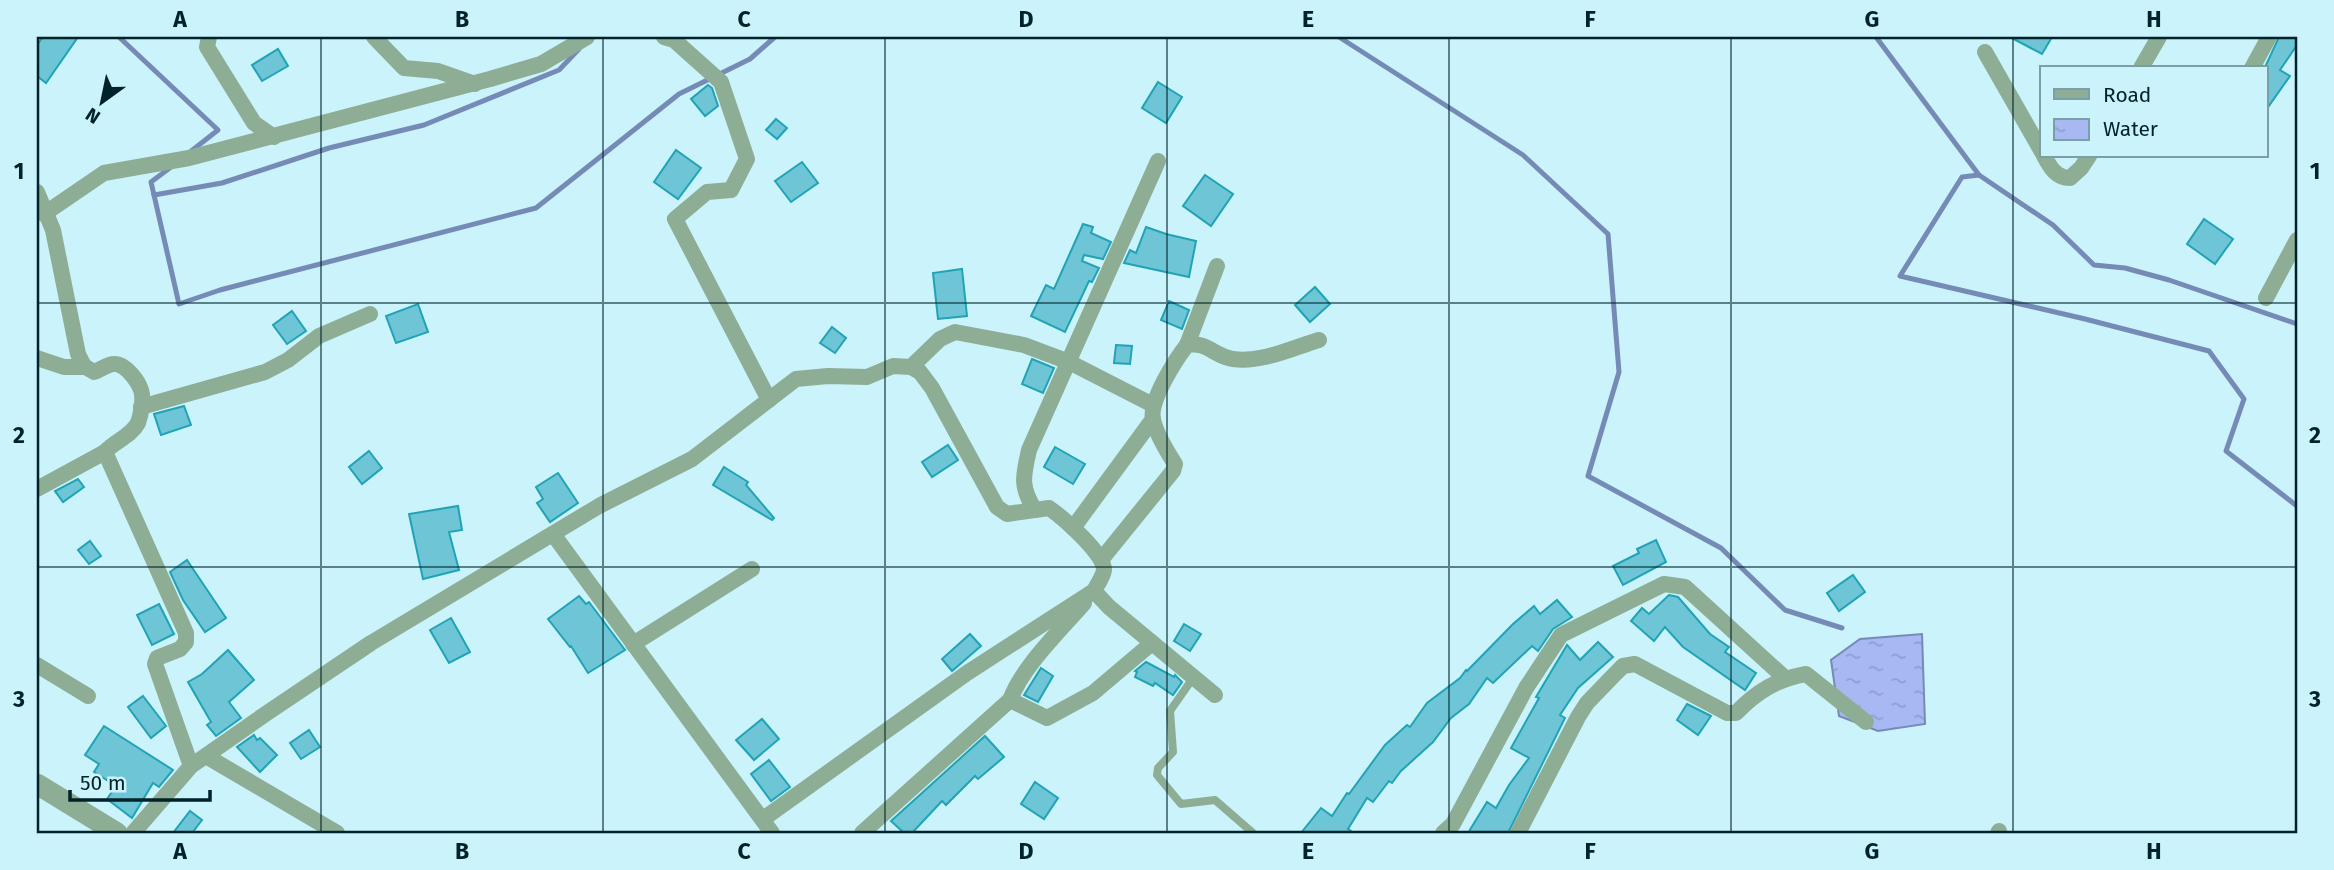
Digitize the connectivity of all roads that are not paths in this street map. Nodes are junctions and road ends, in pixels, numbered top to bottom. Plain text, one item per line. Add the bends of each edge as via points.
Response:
1 (209, 37) edge
2 (373, 37) edge
3 (587, 37) edge
4 (664, 37) edge
5 (2159, 37) edge
6 (2269, 37) edge
7 (1986, 52) dead end
8 (2142, 66) edge
9 (2253, 66) edge
10 (475, 84) junction
11 (274, 137) junction
12 (2040, 149) edge
13 (2045, 158) edge
14 (2088, 158) edge
15 (1158, 161) dead end
16 (37, 192) edge
17 (44, 214) junction
18 (2297, 240) edge
19 (1217, 266) dead end
20 (2266, 298) dead end
21 (370, 314) dead end
22 (1319, 340) dead end
23 (1187, 345) junction
24 (37, 358) edge
25 (1069, 362) junction
26 (85, 367) junction
27 (911, 368) junction
28 (769, 400) junction
29 (141, 407) junction
30 (1153, 412) junction
31 (106, 452) junction
32 (37, 489) edge
33 (1035, 510) junction
34 (1073, 528) junction
35 (553, 534) junction
36 (1101, 560) junction
37 (752, 569) dead end
38 (1094, 591) junction
39 (633, 643) junction
40 (1152, 643) junction
41 (37, 665) edge
42 (1193, 678) junction
43 (1785, 678) junction
44 (1215, 695) dead end
45 (88, 696) dead end
46 (1010, 700) junction
47 (1866, 722) dead end
48 (206, 756) junction
49 (191, 766) junction
50 (37, 784) edge
51 (763, 819) junction
52 (117, 833) edge
53 (133, 833) edge
54 (337, 833) edge
55 (772, 833) edge
56 (862, 833) edge
57 (1253, 833) edge
58 (1443, 833) edge
59 (1518, 833) edge

1 - 11 street via 207,47 254,123
2 - 10 street via 404,68 438,71
3 - 10 street via 541,64
4 - 28 street via 674,40 721,82 747,159 731,190 707,192 675,219
5 - 8 street
6 - 9 street
7 - 12 street
10 - 11 street
11 - 17 street via 104,173
13 - 14 street via 2052,170 2070,178
15 - 25 street
16 - 17 street
17 - 26 street via 53,230 78,354
18 - 20 street
19 - 23 street
21 - 29 street via 319,336 265,372
22 - 23 street via 1256,359 1231,359 1197,343
23 - 30 street
24 - 26 street via 64,368
25 - 27 street via 1024,345 955,332 940,339
25 - 30 street
25 - 33 street via 1030,450 1023,477 1026,496
26 - 29 street via 94,372 114,364 123,366 141,390
27 - 28 street via 894,366 867,377 796,380
27 - 33 street via 932,388 997,507 1007,514
28 - 35 street via 692,459
29 - 31 street via 130,433
30 - 34 street
30 - 36 street via 1175,464 1173,471
31 - 32 street
31 - 49 street via 186,633 180,649 157,658 155,664
33 - 34 street via 1049,508
34 - 36 street
35 - 39 street
35 - 48 street via 371,643
36 - 38 street via 1104,571
37 - 39 street
38 - 40 street
38 - 46 street via 1015,687
38 - 51 street via 967,673
39 - 51 street
40 - 42 street
40 - 46 street via 1093,693 1047,718
41 - 45 street
42 - 44 street
42 - 57 lane via 1170,712 1173,752 1157,775 1181,804 1215,800
43 - 47 street via 1806,674
43 - 58 street via 1685,587 1664,584 1561,635
43 - 59 street via 1754,695 1736,713 1727,713 1635,664 1623,666 1578,717
46 - 56 street
48 - 49 street
48 - 54 street
49 - 53 street
50 - 52 street
51 - 55 street

